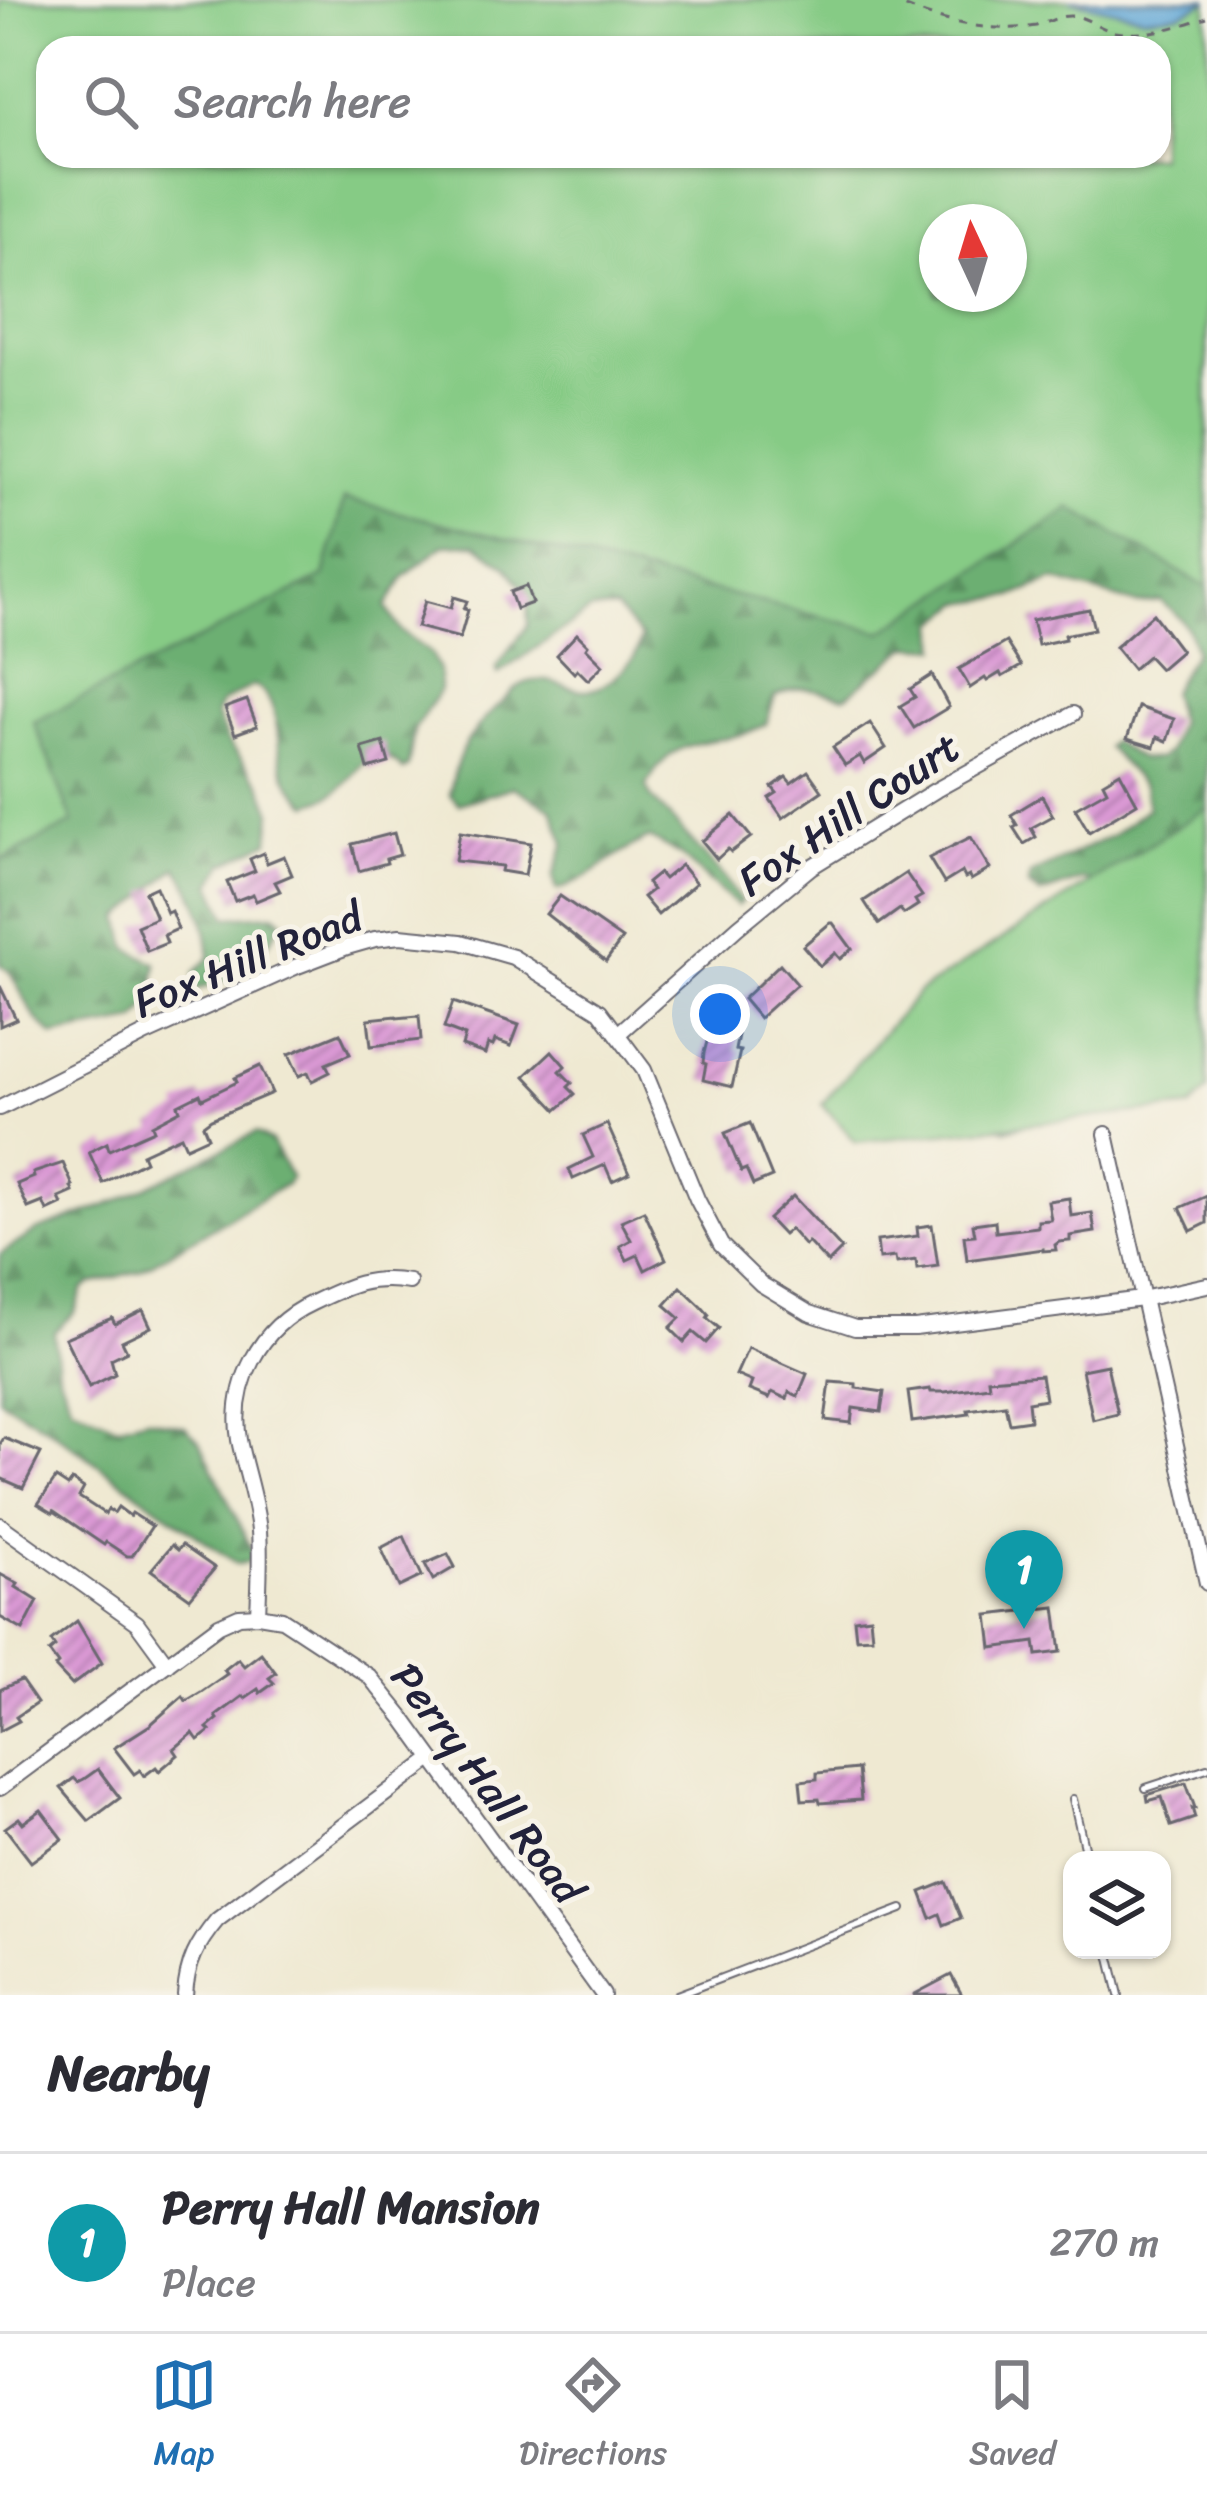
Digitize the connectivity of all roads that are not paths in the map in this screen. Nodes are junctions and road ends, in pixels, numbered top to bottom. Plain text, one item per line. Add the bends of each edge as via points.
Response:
1 (1073, 714) dead end
2 (619, 1033) junction
3 (0, 1108) edge
4 (1106, 1134) dead end
5 (410, 1282) dead end
6 (1207, 1285) edge
7 (1142, 1299) junction
8 (0, 1525) edge
9 (1207, 1583) edge
10 (258, 1615) junction
11 (167, 1664) junction
12 (432, 1759) junction
13 (1207, 1768) edge
14 (0, 1788) edge
15 (1146, 1788) dead end
16 (1073, 1799) dead end
17 (1085, 1851) edge
18 (902, 1909) dead end
19 (1110, 1959) edge
20 (185, 1995) edge
21 (603, 1995) edge
22 (677, 1995) edge
23 (1119, 1995) edge

1 - 2 street, Fox Hill Court via 811,867
2 - 3 street, Fox Hill Road via 600,1011 513,957 461,942 375,939 146,1034
2 - 7 street, Fox Hill Road via 644,1070 721,1245 790,1304 879,1329
4 - 7 street
5 - 10 street via 362,1281 300,1309 279,1322 243,1379 237,1417 259,1532
6 - 7 street, Fox Hill Road
7 - 9 street
8 - 11 street via 137,1623
10 - 11 street via 219,1625
10 - 12 street, Perry Hall Road via 282,1619 369,1676
11 - 14 street
12 - 20 street via 217,1920 194,1950
12 - 21 street, Perry Hall Road
13 - 15 lane
16 - 17 lane
18 - 22 lane
19 - 23 lane

